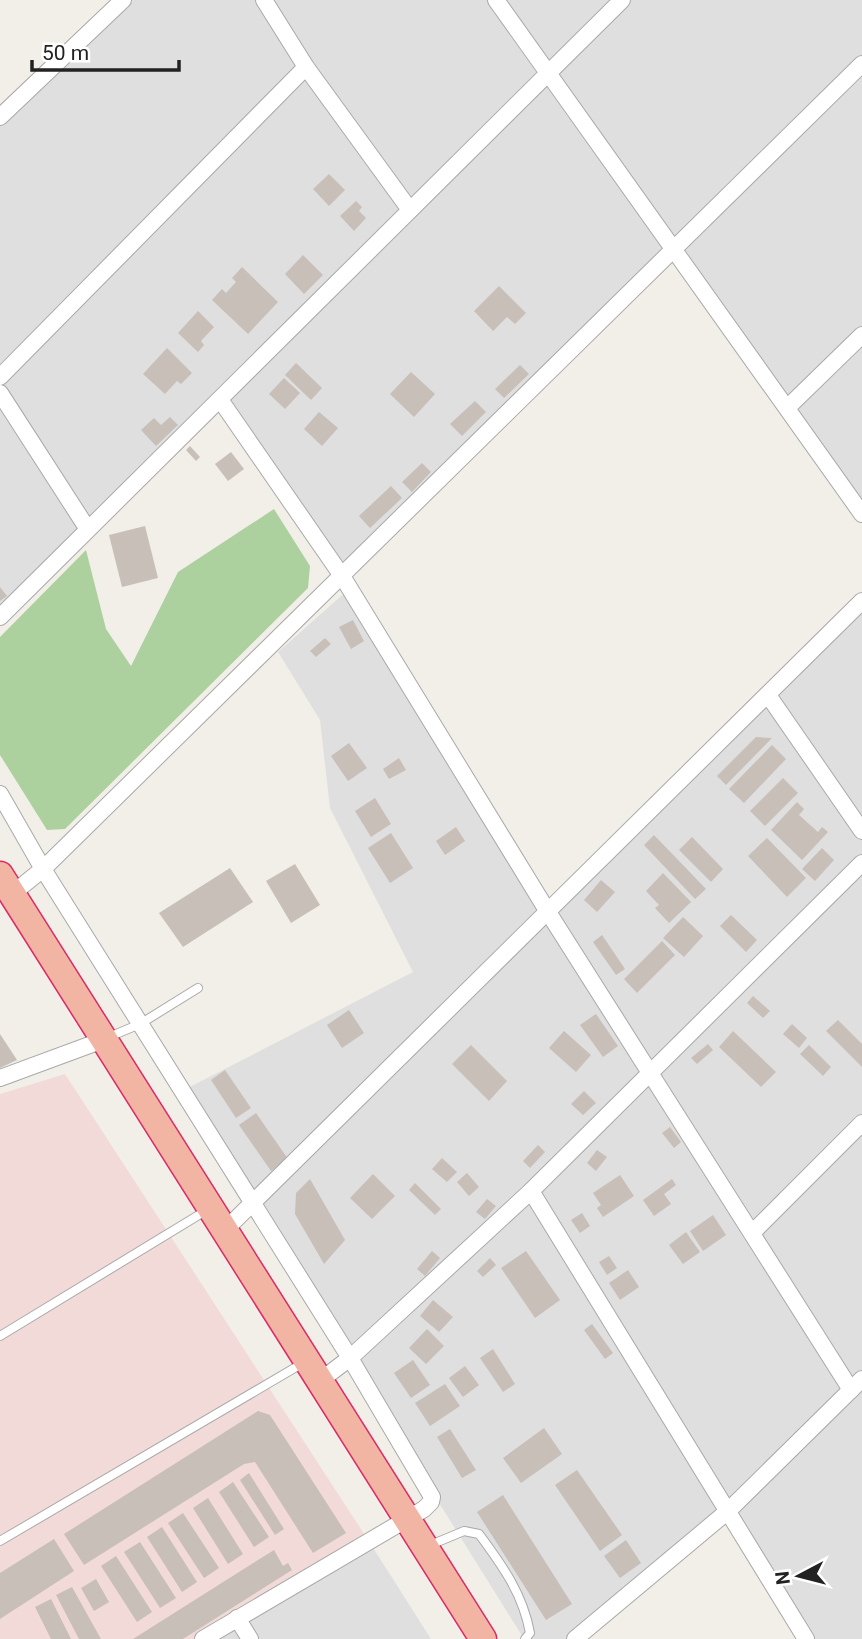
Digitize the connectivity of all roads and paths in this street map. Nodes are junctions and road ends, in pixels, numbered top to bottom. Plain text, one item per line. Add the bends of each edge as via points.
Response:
1 (124, 0) edge
2 (264, 0) edge
3 (496, 0) edge
4 (622, 0) edge
5 (862, 64) edge
6 (306, 67) junction
7 (549, 74) junction
8 (0, 117) edge
9 (410, 210) junction
10 (675, 249) junction
11 (862, 335) edge
12 (0, 377) edge
13 (0, 393) edge
14 (222, 401) junction
15 (787, 408) junction
16 (862, 514) edge
17 (87, 528) junction
18 (342, 576) junction
19 (862, 601) edge
20 (0, 618) edge
21 (768, 695) junction
22 (0, 794) edge
23 (862, 831) edge
24 (862, 863) edge
25 (43, 869) junction
26 (6, 884) edge
27 (548, 912) junction
28 (198, 988) dead end
29 (140, 1024) junction
30 (103, 1040) junction
31 (650, 1073) junction
32 (0, 1078) edge
33 (862, 1123) edge
34 (531, 1191) junction
35 (253, 1204) junction
36 (209, 1208) junction
37 (224, 1231) junction
38 (751, 1233) junction
39 (0, 1336) edge
40 (350, 1358) junction
41 (315, 1370) junction
42 (857, 1384) edge
43 (728, 1511) junction
44 (408, 1519) junction
45 (0, 1541) edge
46 (426, 1547) junction
47 (237, 1618) junction
48 (203, 1639) edge
49 (250, 1639) edge
50 (483, 1639) edge
51 (525, 1639) edge
52 (575, 1639) edge
53 (806, 1639) edge

1 - 8 street
2 - 6 street
3 - 7 street
4 - 7 street
5 - 10 street
6 - 9 street
6 - 12 street
7 - 9 street
7 - 10 street
9 - 14 street
10 - 15 street
10 - 18 street
11 - 15 street
13 - 17 street
14 - 17 street
14 - 18 street
15 - 16 street
17 - 20 street
18 - 25 street
18 - 27 street
19 - 21 street
21 - 23 street
21 - 27 street
22 - 25 street
24 - 31 street
25 - 26 street
25 - 29 street
26 - 30 highway
27 - 31 street
27 - 35 street
28 - 29 lane
29 - 30 lane
29 - 35 street
30 - 32 street
30 - 36 highway
31 - 34 street
31 - 38 street
33 - 38 street
34 - 40 street
34 - 43 street
35 - 37 street
35 - 40 street
36 - 37 highway
36 - 39 lane
37 - 41 highway
38 - 42 street
40 - 41 street
40 - 44 street via 430,1492 431,1503
41 - 44 highway
41 - 45 lane
42 - 43 street
43 - 52 street
43 - 53 street
44 - 46 highway
44 - 47 street
46 - 50 highway
46 - 51 lane via 464,1531 479,1534 526,1609 530,1633
47 - 48 street
47 - 49 street

